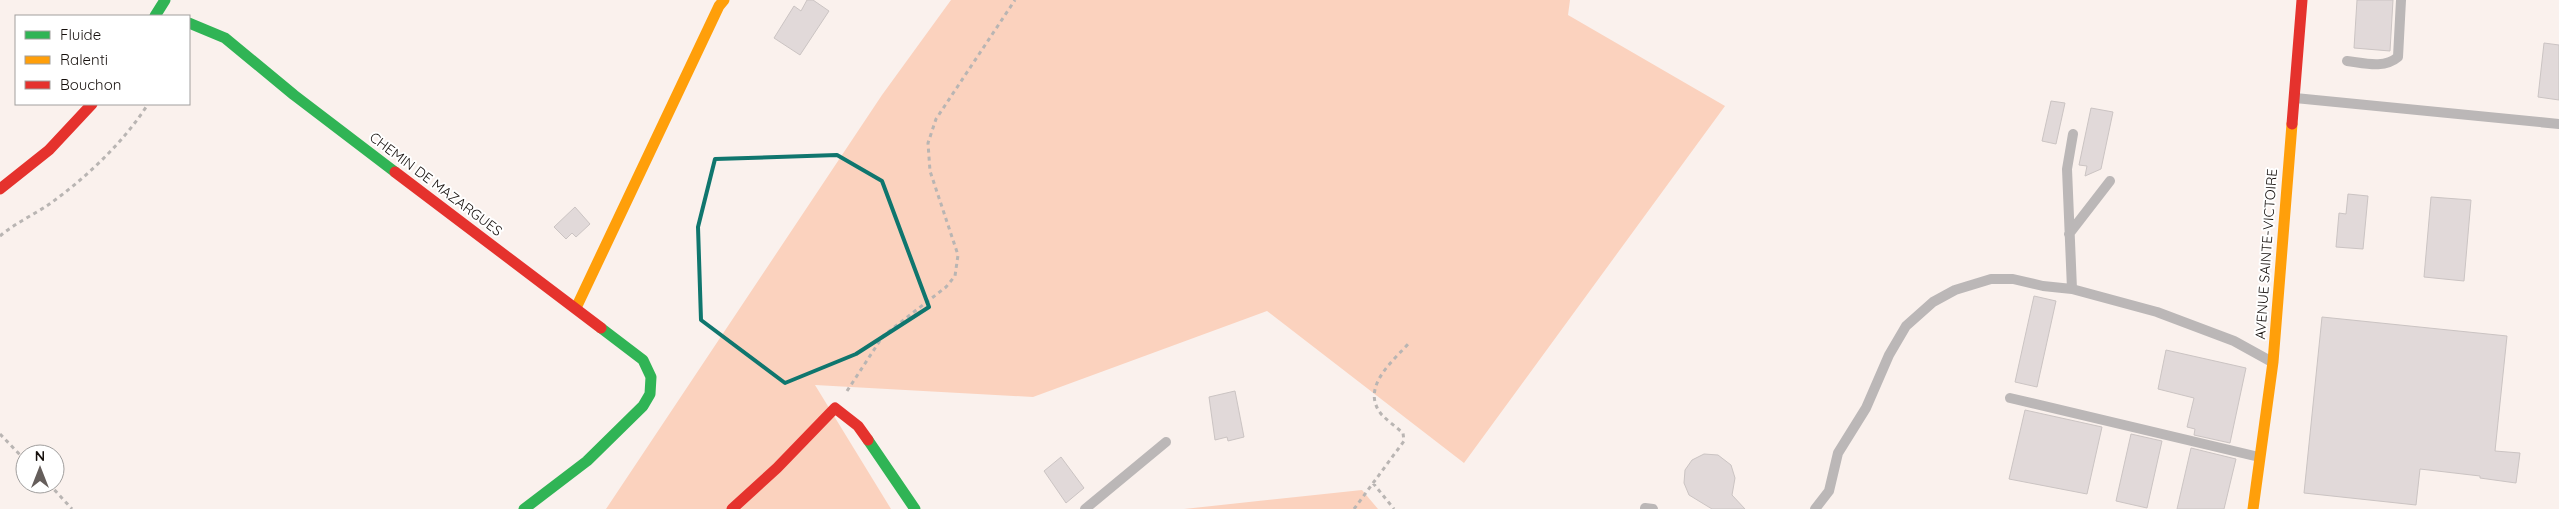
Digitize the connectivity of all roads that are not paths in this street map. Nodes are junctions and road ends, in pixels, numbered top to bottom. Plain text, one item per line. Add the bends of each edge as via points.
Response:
1 (165, 0) edge
2 (724, 0) edge
3 (2302, 0) edge
4 (2402, 0) edge
5 (156, 15) edge
6 (190, 23) edge
7 (2347, 61) dead end
8 (2294, 98) junction
9 (91, 105) edge
10 (2559, 124) edge
11 (2073, 134) dead end
12 (2110, 181) dead end
13 (0, 189) edge
14 (2070, 234) junction
15 (2072, 289) junction
16 (576, 308) junction
17 (2273, 362) junction
18 (2010, 398) dead end
19 (1166, 442) dead end
20 (2260, 457) junction
21 (1646, 508) edge
22 (524, 509) edge
23 (732, 509) edge
24 (915, 509) edge
25 (1085, 509) edge
26 (1653, 509) edge
27 (1815, 509) edge
28 (2253, 509) edge

1 - 5 street
2 - 16 street
3 - 8 street, AVENUE SAINTE-VICTOIRE
4 - 7 lane via 2398,57 2383,65
6 - 16 street, CHEMIN DE MAZARGUES via 232,44 294,95
8 - 10 lane
8 - 17 street, AVENUE SAINTE-VICTOIRE
9 - 13 street via 68,134
11 - 14 lane via 2067,169
12 - 14 lane
14 - 15 lane
15 - 17 lane via 2157,312 2234,341
15 - 27 lane via 2013,279 1991,279 1955,290 1933,302 1906,326 1889,355 1866,408 1838,453 1829,492
16 - 22 street, CHEMIN DE MAZARGUES via 643,360 651,370 650,396 587,461
17 - 20 street, AVENUE SAINTE-VICTOIRE
18 - 20 lane
19 - 25 lane
20 - 28 street, AVENUE SAINTE-VICTOIRE
21 - 26 lane
23 - 24 street via 835,408 858,426

